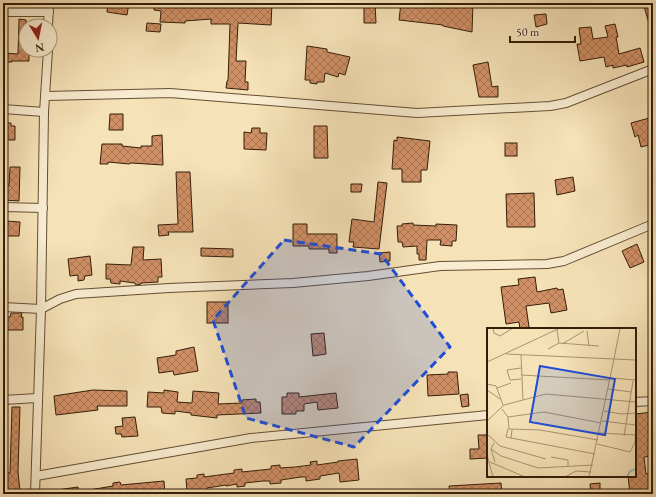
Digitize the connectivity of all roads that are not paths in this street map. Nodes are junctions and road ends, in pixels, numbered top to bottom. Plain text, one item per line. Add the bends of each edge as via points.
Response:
1 (49, 3) edge
2 (3, 12) edge
3 (49, 12) junction
4 (49, 18) edge
5 (48, 58) edge
6 (653, 69) edge
7 (46, 96) junction
8 (3, 109) edge
9 (44, 112) junction
10 (3, 206) edge
11 (43, 208) junction
12 (653, 224) edge
13 (3, 307) edge
14 (41, 309) junction
15 (37, 398) junction
16 (3, 400) edge
17 (653, 401) edge
18 (636, 402) edge
19 (487, 415) edge
20 (36, 476) junction
21 (35, 494) edge

1 - 3 street
2 - 3 street
3 - 4 street
5 - 7 street
6 - 7 street via 566,103 550,106 417,113 170,93
7 - 9 street
8 - 9 street
9 - 11 street
10 - 11 street
11 - 14 street
12 - 14 street via 564,261 548,264 440,266 293,283 76,294
13 - 14 street
14 - 15 street
15 - 16 street
15 - 20 street
17 - 18 street
19 - 20 street via 251,438
20 - 21 street

